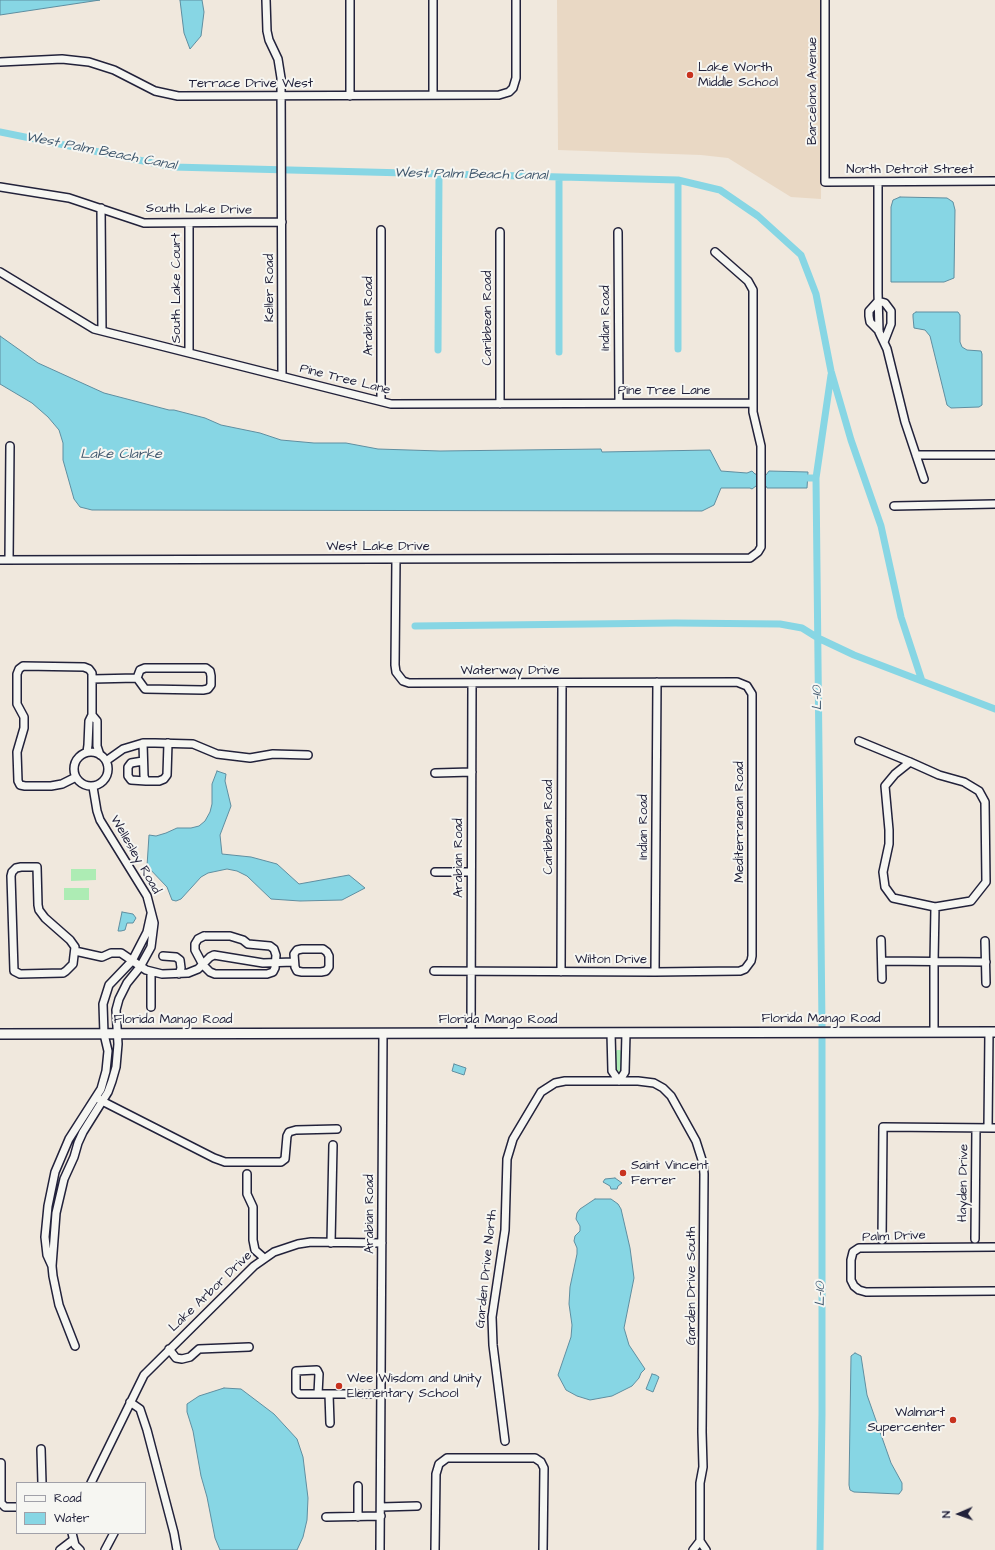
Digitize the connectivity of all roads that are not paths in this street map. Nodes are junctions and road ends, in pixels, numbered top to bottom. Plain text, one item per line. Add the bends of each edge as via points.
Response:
1 (266, 0) edge
2 (350, 0) edge
3 (433, 0) edge
4 (516, 0) edge
5 (825, 0) edge
6 (0, 62) edge
7 (433, 95) junction
8 (281, 96) junction
9 (350, 96) junction
10 (995, 181) edge
11 (826, 182) joint
12 (878, 182) junction
13 (0, 187) edge
14 (102, 208) junction
15 (282, 222) junction
16 (188, 223) junction
17 (381, 230) dead end
18 (500, 232) dead end
19 (618, 232) dead end
20 (715, 252) dead end
21 (0, 272) edge
22 (878, 301) junction
23 (878, 322) junction
24 (891, 324) junction
25 (102, 331) junction
26 (879, 331) junction
27 (884, 342) junction
28 (189, 353) junction
29 (282, 376) junction
30 (381, 401) junction
31 (619, 403) junction
32 (753, 403) junction
33 (500, 404) junction
34 (10, 446) dead end
35 (916, 455) junction
36 (995, 455) edge
37 (924, 479) dead end
38 (995, 504) edge
39 (894, 506) dead end
40 (396, 559) junction
41 (0, 560) edge
42 (9, 560) junction
43 (138, 678) junction
44 (92, 679) junction
45 (562, 682) junction
46 (657, 682) junction
47 (472, 683) junction
48 (742, 683) joint
49 (92, 716) junction
50 (859, 741) dead end
51 (168, 743) junction
52 (143, 744) junction
53 (86, 752) junction
54 (100, 754) junction
55 (308, 755) dead end
56 (106, 761) junction
57 (143, 761) junction
58 (910, 762) junction
59 (435, 772) dead end
60 (472, 772) junction
61 (76, 777) junction
62 (146, 781) junction
63 (93, 786) junction
64 (434, 872) dead end
65 (471, 872) junction
66 (935, 907) junction
67 (151, 912) junction
68 (881, 940) dead end
69 (986, 941) dead end
70 (76, 951) junction
71 (163, 956) dead end
72 (132, 961) junction
73 (882, 961) junction
74 (276, 962) junction
75 (294, 962) junction
76 (934, 962) junction
77 (986, 962) junction
78 (203, 965) junction
79 (748, 965) joint
80 (140, 967) junction
81 (434, 971) dead end
82 (471, 971) junction
83 (151, 972) junction
84 (561, 972) junction
85 (655, 972) junction
86 (179, 974) junction
87 (882, 979) dead end
88 (986, 983) dead end
89 (151, 1008) dead end
90 (934, 1032) junction
91 (992, 1032) edge
92 (383, 1033) junction
93 (471, 1033) junction
94 (611, 1033) junction
95 (626, 1033) junction
96 (0, 1034) edge
97 (104, 1034) junction
98 (118, 1034) junction
99 (619, 1081) junction
100 (96, 1096) junction
101 (102, 1101) junction
102 (976, 1128) junction
103 (992, 1128) edge
104 (337, 1130) dead end
105 (333, 1146) dead end
106 (247, 1174) dead end
107 (975, 1238) dead end
108 (882, 1240) dead end
109 (331, 1243) junction
110 (382, 1243) junction
111 (995, 1248) edge
112 (264, 1258) junction
113 (52, 1266) junction
114 (995, 1291) edge
115 (75, 1346) dead end
116 (249, 1347) dead end
117 (169, 1349) junction
118 (318, 1394) junction
119 (329, 1394) junction
120 (381, 1394) junction
121 (130, 1402) junction
122 (330, 1423) dead end
123 (505, 1441) dead end
124 (41, 1449) dead end
125 (1, 1463) edge
126 (42, 1482) edge
127 (91, 1482) edge
128 (358, 1486) dead end
129 (417, 1506) dead end
130 (16, 1507) edge
131 (381, 1507) junction
132 (381, 1516) junction
133 (326, 1517) dead end
134 (358, 1517) junction
135 (113, 1534) edge
136 (72, 1537) edge
137 (700, 1541) junction
138 (60, 1550) edge
139 (80, 1550) edge
140 (105, 1550) edge
141 (177, 1550) edge
142 (380, 1550) edge
143 (435, 1550) edge
144 (543, 1550) edge
145 (693, 1550) edge
146 (706, 1550) edge

1 - 8 street, Keller Road via 267,31 280,68
2 - 9 street
3 - 7 street
4 - 7 street, Terrace Drive West via 516,78 513,88 499,95
5 - 11 street, Barcelona Avenue
6 - 8 street, Terrace Drive West via 62,59 89,62 114,70 155,91 178,96
7 - 9 street, Terrace Drive West
8 - 9 street, Terrace Drive West
8 - 15 street, Keller Road
10 - 12 street, North Detroit Street
11 - 12 street, North Detroit Street
12 - 22 street
13 - 14 street, South Lake Drive via 69,198
14 - 16 street, South Lake Drive via 144,223
14 - 25 street
15 - 16 street, South Lake Drive
15 - 29 street, Keller Road
16 - 28 street, South Lake Court
17 - 30 street, Arabian Road
18 - 33 street, Caribbean Road
19 - 31 street, Indian Road
20 - 32 street via 748,281 753,290
21 - 25 street, Pine Tree Lane via 94,329
22 - 23 street
22 - 24 street via 885,303 891,311
22 - 26 street via 869,312 869,316 870,322
23 - 24 street
23 - 26 street
24 - 27 street
25 - 28 street, Pine Tree Lane
26 - 27 street
27 - 35 street
28 - 29 street, Pine Tree Lane
29 - 30 street, Pine Tree Lane
30 - 33 street, Pine Tree Lane via 392,404
31 - 32 street, Pine Tree Lane
31 - 33 street, Pine Tree Lane
32 - 40 street, West Lake Drive via 754,422 761,441 761,547 750,558
34 - 42 street
35 - 36 street
35 - 37 street
38 - 39 street
40 - 42 street, West Lake Drive
40 - 47 street, Waterway Drive via 395,665 398,677 409,683
41 - 42 street, West Lake Drive
43 - 43 street via 145,689 203,690 211,685 212,676 206,668 145,668 140,670
43 - 44 street
44 - 49 street
44 - 61 street via 92,672 84,667 23,666 17,674 16,698 24,717 24,733 17,752 20,785 51,786
45 - 46 street, Waterway Drive
45 - 47 street, Waterway Drive
45 - 84 street, Caribbean Road
46 - 48 street, Waterway Drive
46 - 85 street, Indian Road
47 - 60 street, Arabian Road
48 - 79 street, Mediterranean Road via 752,694 752,956
49 - 53 street via 89,721
49 - 54 street via 97,721 97,746
50 - 58 street
51 - 52 street
51 - 55 street via 193,744 217,754 250,758 273,754
51 - 62 street via 167,775 159,781
52 - 56 street via 123,749
52 - 57 street
53 - 54 street
53 - 61 street via 75,762
54 - 56 street
56 - 63 street via 106,777 99,785
57 - 62 street
57 - 62 street via 132,763 128,767 128,776 131,780
58 - 66 street via 885,786 890,830 883,872 885,887 893,898
58 - 66 street via 939,775 964,782 979,791 985,802 986,882 971,902
59 - 60 street
60 - 65 street, Arabian Road
61 - 63 street via 85,786
63 - 67 street, Wellesley Road via 100,820 147,896
64 - 65 street
65 - 82 street, Arabian Road
66 - 76 street
67 - 72 street, Wellesley Road via 147,932
67 - 80 street, Wellesley Road via 154,923 151,947
68 - 73 street
69 - 77 street
70 - 70 street via 73,964 63,973 14,972 11,876 16,868 37,867 39,910 73,943
70 - 72 street via 102,957 116,952
71 - 86 street via 176,957 180,960
72 - 80 street
72 - 97 street, Wellesley Road via 109,986 104,1004
73 - 76 street
73 - 87 street
74 - 75 street
74 - 78 street via 246,961 219,955 210,957
74 - 78 street via 273,972 268,974 215,974
74 - 78 street via 274,949 270,946 248,944 230,936 204,936 195,944 198,958
75 - 75 street via 298,971 321,972 329,967 329,956 323,949 302,949 294,954
76 - 77 street
76 - 90 street
77 - 88 street
78 - 86 street via 194,971
79 - 85 street, Wilton Drive via 740,971
80 - 83 street
80 - 98 street, Wellesley Road via 127,983 119,999 116,1010
81 - 82 street, Wilton Drive
82 - 84 street, Wilton Drive
82 - 93 street, Arabian Road
83 - 86 street
83 - 89 street
84 - 85 street, Wilton Drive
90 - 91 street, Florida Mango Road
90 - 95 street, Florida Mango Road
91 - 103 street
92 - 93 street, Florida Mango Road
92 - 98 street, Florida Mango Road
92 - 110 street, Arabian Road
93 - 94 street, Florida Mango Road
94 - 95 street, Florida Mango Road
94 - 99 street via 612,1071
95 - 99 street via 625,1072
96 - 97 street, Florida Mango Road
97 - 98 street, Florida Mango Road
97 - 100 street, Wellesley Road via 108,1051 106,1071 101,1089
98 - 101 street, Wellesley Road via 116,1066 108,1092
99 - 123 street, Garden Drive North via 565,1081 550,1085 538,1096 509,1149 506,1164 505,1230 492,1317
99 - 137 street, Garden Drive South via 649,1081 667,1092 696,1141 703,1163 703,1467 700,1483
100 - 101 street
100 - 113 street, Wellesley Road via 69,1139 55,1172 45,1237 47,1255
101 - 104 street via 225,1162 281,1162 286,1159 289,1132
101 - 113 street, Wellesley Road via 83,1132 64,1179 56,1213
102 - 103 street
102 - 107 street, Hayden Drive
102 - 108 street via 883,1127
105 - 109 street
106 - 112 street via 247,1194 253,1207 255,1250
109 - 110 street, Lake Arbor Drive
109 - 112 street, Lake Arbor Drive via 311,1242 292,1245
110 - 120 street, Arabian Road
111 - 114 street, Palm Drive via 859,1248 853,1252 851,1260 851,1280 854,1286 866,1292
112 - 117 street, Lake Arbor Drive
113 - 115 street via 59,1304
116 - 117 street via 199,1349 190,1357 182,1359 176,1358
117 - 121 street, Lake Arbor Drive via 144,1375
118 - 118 street via 299,1394 296,1391 296,1371 316,1370 319,1374
118 - 119 street
119 - 120 street
119 - 122 street
120 - 131 street, Arabian Road
121 - 127 street, Lake Arbor Drive
121 - 141 street via 140,1409 147,1430
124 - 126 street
125 - 130 street via 1,1503 5,1507
128 - 134 street
129 - 131 street
131 - 132 street, Arabian Road
132 - 134 street
132 - 142 street, Arabian Road
133 - 134 street
135 - 140 street
136 - 138 street
136 - 139 street
137 - 145 street
137 - 146 street
143 - 144 street via 436,1474 439,1464 447,1458 535,1458 541,1462 544,1468

